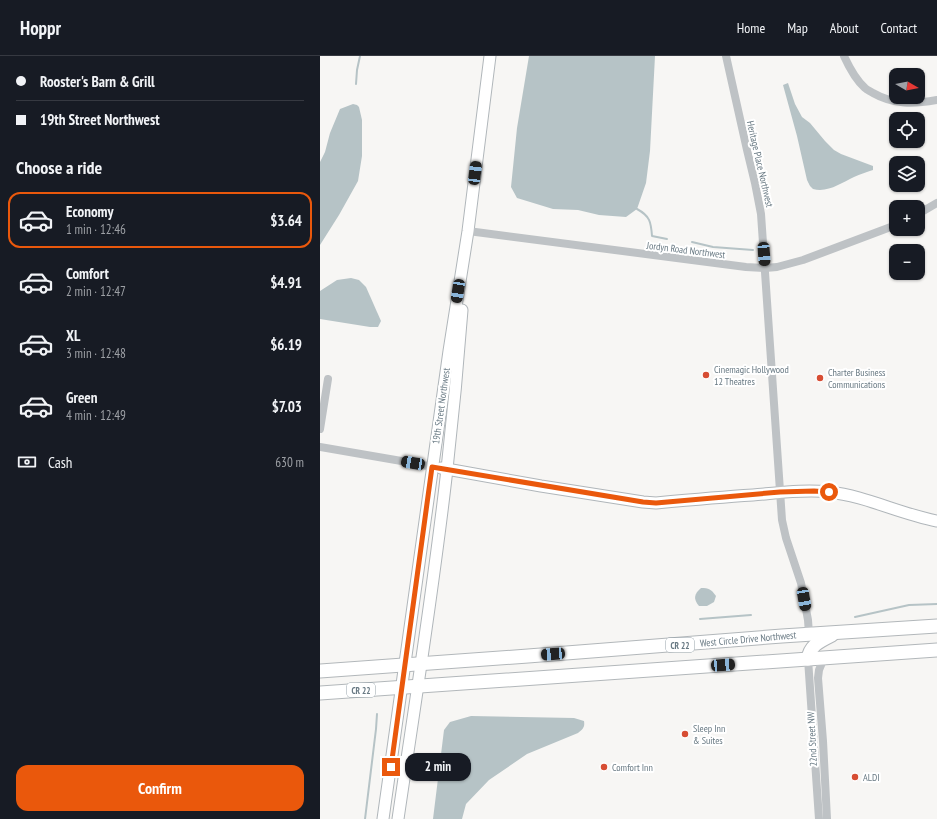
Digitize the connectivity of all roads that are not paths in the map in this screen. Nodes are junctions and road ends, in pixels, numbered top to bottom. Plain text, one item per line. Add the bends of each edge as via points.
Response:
1 (490, 56) edge
2 (726, 56) edge
3 (844, 56) edge
4 (937, 100) edge
5 (937, 203) edge
6 (925, 210) edge
7 (889, 228) edge
8 (468, 231) junction
9 (764, 268) junction
10 (328, 380) dead end
11 (320, 429) edge
12 (320, 447) edge
13 (432, 467) junction
14 (447, 469) junction
15 (780, 492) junction
16 (937, 521) edge
17 (937, 626) edge
18 (837, 633) junction
19 (809, 634) junction
20 (937, 650) edge
21 (824, 658) junction
22 (808, 659) junction
23 (421, 664) junction
24 (404, 665) junction
25 (320, 671) edge
26 (418, 686) junction
27 (401, 687) junction
28 (320, 693) edge
29 (383, 819) edge
30 (398, 819) edge
31 (819, 819) edge
32 (827, 819) edge

1 - 8 street, 19th Street Northwest
2 - 9 street, Heritage Place Northwest via 746,150 756,183 761,214
3 - 4 street via 850,70 865,88 886,99 911,103
5 - 6 street
7 - 9 street, Jordyn Road Northwest via 803,260
8 - 9 street, Jordyn Road Northwest via 746,268
8 - 13 street, 19th Street Northwest
8 - 14 street, 19th Street Northwest
9 - 15 street, Heritage Place Northwest
10 - 11 street
12 - 13 street
13 - 14 street
13 - 24 street, 19th Street Northwest
14 - 15 street via 656,503
14 - 23 street, 19th Street Northwest
15 - 16 street via 814,491 842,494
15 - 19 street, Heritage Place Northwest via 782,520 801,584
17 - 18 main road, West Circle Drive Northwest / CR 22
18 - 19 main road, West Circle Drive Northwest / CR 22
18 - 22 main road via 816,644
19 - 23 main road, West Circle Drive Northwest / CR 22
20 - 21 main road, CR 22
21 - 22 main road, CR 22
21 - 32 street, 22nd Street NW via 818,678
22 - 26 main road, CR 22
22 - 31 street, 22nd Street NW
23 - 24 main road, West Circle Drive Northwest / CR 22
23 - 26 street, 19th Street Northwest
24 - 25 main road, West Circle Drive Northwest / CR 22
24 - 27 street, 19th Street Northwest
26 - 27 main road, CR 22
26 - 30 street, 19th Street Northwest
27 - 28 main road, CR 22
27 - 29 street, 19th Street Northwest

